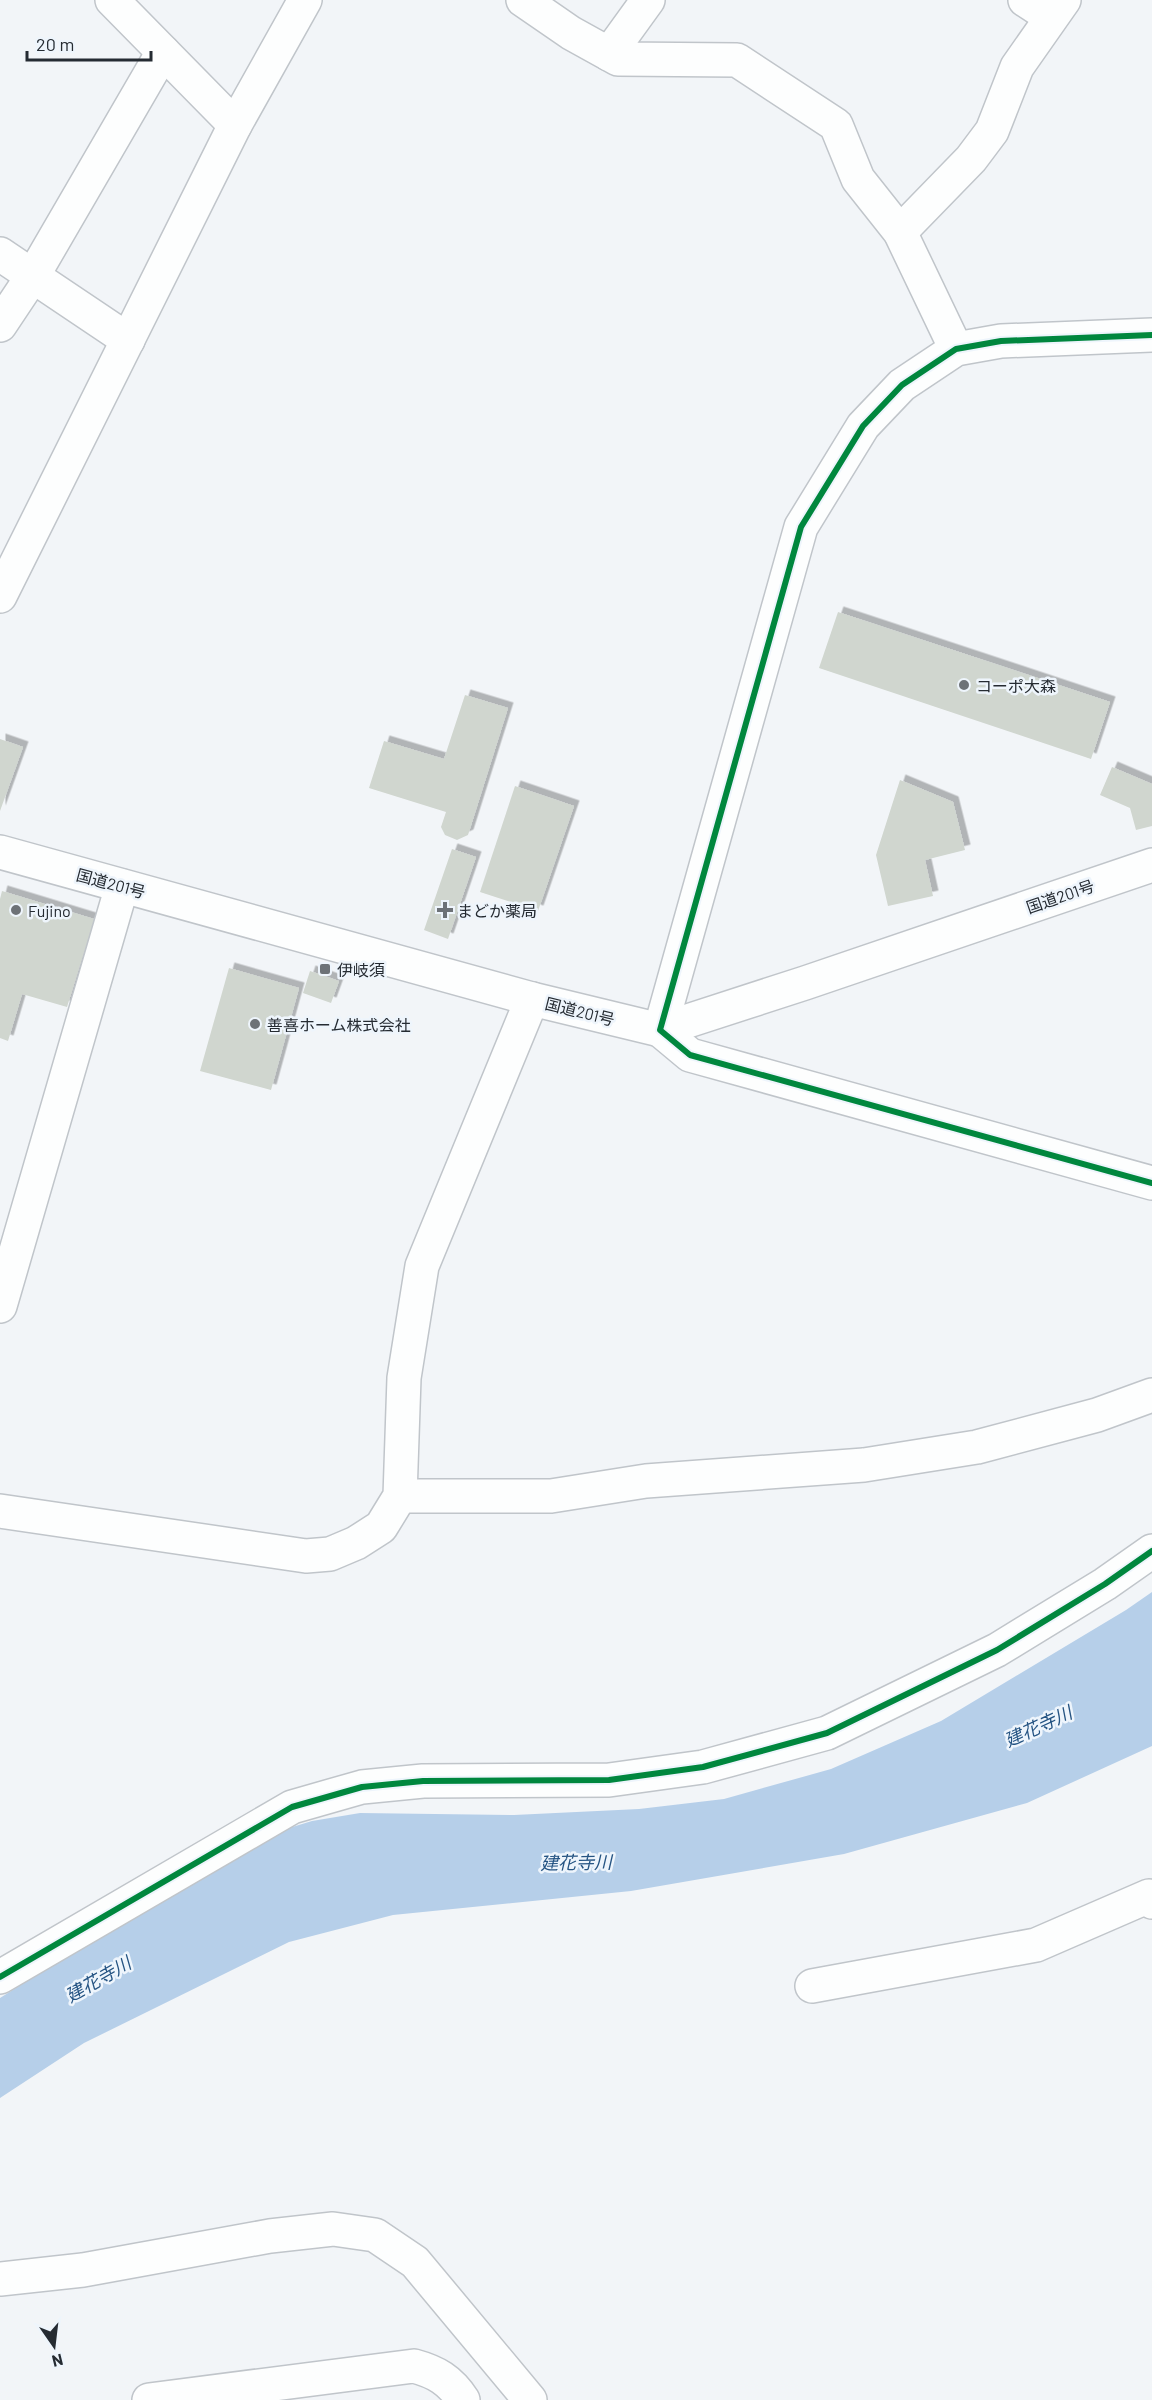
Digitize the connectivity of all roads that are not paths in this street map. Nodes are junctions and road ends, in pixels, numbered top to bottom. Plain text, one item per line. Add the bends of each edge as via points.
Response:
1 (112, 0) edge
2 (306, 0) edge
3 (523, 0) edge
4 (648, 0) edge
5 (1047, 6) edge
6 (163, 52) junction
7 (609, 54) junction
8 (235, 126) junction
9 (900, 232) junction
10 (0, 254) edge
11 (34, 274) junction
12 (0, 325) edge
13 (1152, 335) edge
14 (128, 340) junction
15 (956, 349) junction
16 (0, 596) edge
17 (0, 852) edge
18 (1152, 865) edge
19 (122, 886) junction
20 (532, 999) junction
21 (660, 1030) junction
22 (1152, 1183) edge
23 (0, 1306) edge
24 (1152, 1395) edge
25 (400, 1496) junction
26 (0, 1511) edge
27 (1152, 1551) edge
28 (1151, 1897) edge
29 (0, 1977) edge
30 (812, 1986) dead end
31 (0, 2279) edge
32 (149, 2400) edge
33 (463, 2400) edge
34 (530, 2400) edge

1 - 6 main road
2 - 8 main road
3 - 7 main road
4 - 7 main road
5 - 9 main road via 992,131 971,159
6 - 8 main road
6 - 11 main road
7 - 9 main road via 618,58 737,60 836,125 858,179
8 - 14 main road
9 - 15 main road
10 - 11 main road
11 - 12 main road
11 - 14 main road
13 - 15 main road via 1001,341
14 - 16 main road
15 - 21 main road via 902,385 863,426 801,527
17 - 19 main road, 国道201号
18 - 21 main road, 国道201号
19 - 20 main road, 国道201号
19 - 23 main road
20 - 21 main road, 国道201号
20 - 25 main road via 422,1266 404,1378
21 - 22 main road via 690,1055
24 - 25 main road via 1097,1415 978,1447 864,1465 646,1481 550,1496
25 - 26 main road via 381,1527 356,1544 330,1554 306,1556
27 - 29 main road via 997,1650 827,1733 702,1767 609,1780 423,1780 362,1787 292,1807
28 - 30 main road via 1036,1945
31 - 34 main road via 83,2270 270,2236 333,2229 375,2235 415,2262
32 - 33 main road via 414,2366 437,2373 456,2388

